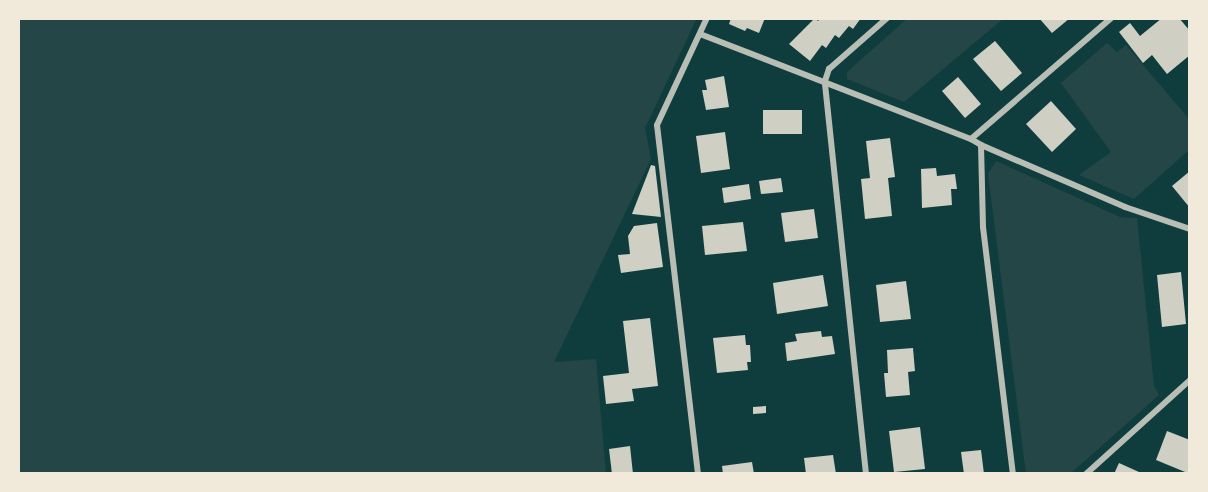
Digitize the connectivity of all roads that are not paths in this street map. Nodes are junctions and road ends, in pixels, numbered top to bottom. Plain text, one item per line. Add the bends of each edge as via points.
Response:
1 (707, 18) edge
2 (887, 18) edge
3 (1111, 18) edge
4 (700, 34) junction
5 (825, 81) junction
6 (971, 140) junction
7 (981, 145) junction
8 (1190, 229) edge
9 (1190, 380) edge
10 (698, 474) edge
11 (866, 474) edge
12 (1013, 474) edge
13 (1086, 474) edge

1 - 4 street
2 - 5 street via 829,69
3 - 6 street
4 - 5 street
4 - 10 street via 657,125
5 - 6 street
5 - 11 street
6 - 7 street
7 - 8 street via 1125,207
7 - 12 street via 983,227
9 - 13 street

